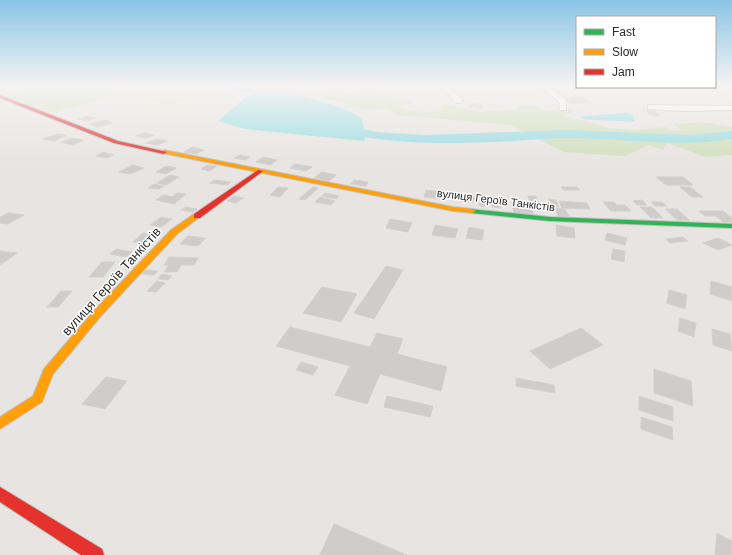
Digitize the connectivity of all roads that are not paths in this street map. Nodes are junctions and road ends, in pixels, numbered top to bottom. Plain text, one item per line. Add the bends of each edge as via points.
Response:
1 (39, 112) edge
2 (260, 171) junction
3 (732, 226) edge
4 (0, 424) edge
5 (0, 494) edge
6 (96, 555) edge

1 - 2 street, вулиця Героїв Танкістів via 106,139
2 - 3 street, вулиця Героїв Танкістів via 460,209 550,219
2 - 4 street, вулиця Героїв Танкістів via 174,232 96,315 48,372 38,398
5 - 6 street

